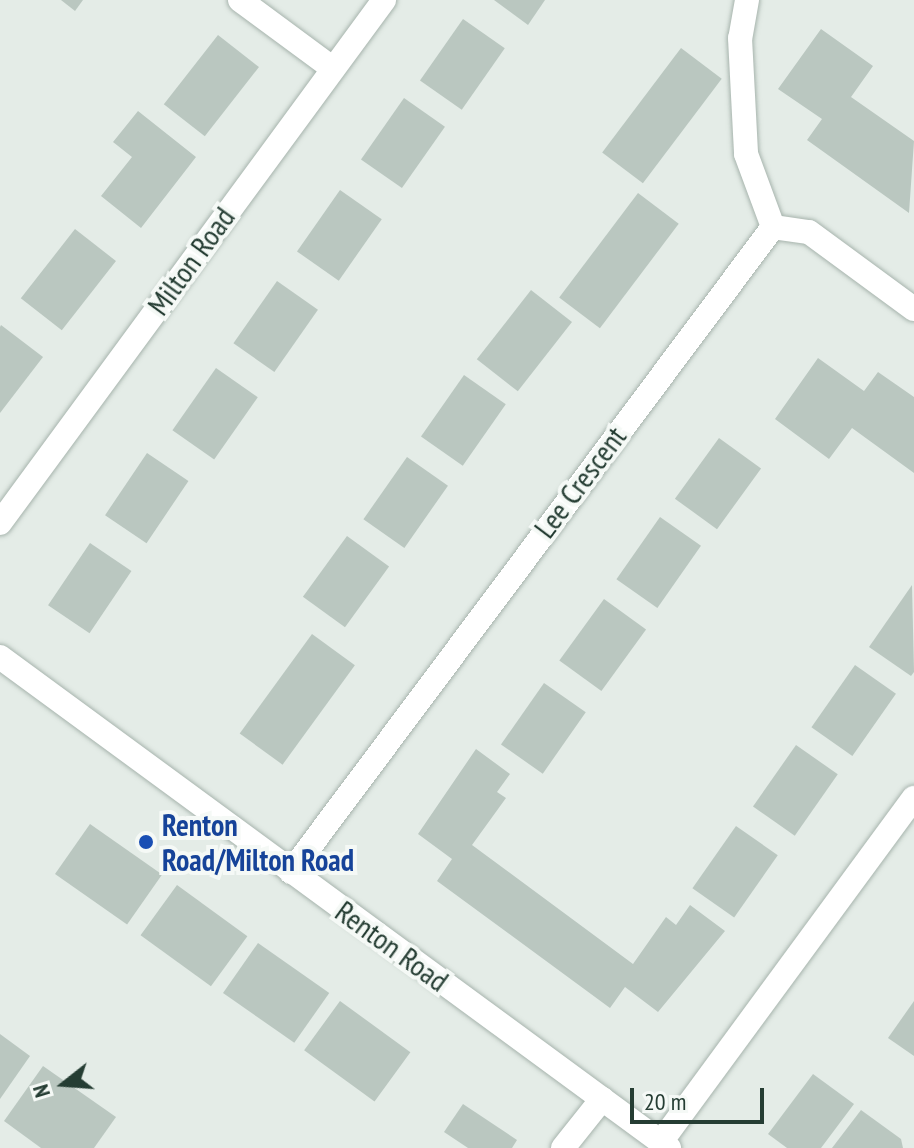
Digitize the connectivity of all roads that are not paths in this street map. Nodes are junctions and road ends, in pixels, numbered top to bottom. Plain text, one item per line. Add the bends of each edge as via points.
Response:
1 (240, 0) edge
2 (384, 0) edge
3 (747, 0) edge
4 (331, 67) junction
5 (773, 227) junction
6 (914, 309) edge
7 (0, 523) edge
8 (0, 657) edge
9 (914, 798) edge
10 (291, 872) junction
11 (602, 1099) junction
12 (665, 1145) edge
13 (563, 1148) edge

1 - 4 street
2 - 4 street, Milton Road
3 - 5 street via 740,38 746,154
4 - 7 street, Milton Road
5 - 6 street via 809,232
5 - 10 street, Lee Crescent
8 - 10 street, Renton Road
9 - 12 street
10 - 11 street, Renton Road
11 - 12 street, Renton Road
11 - 13 street

